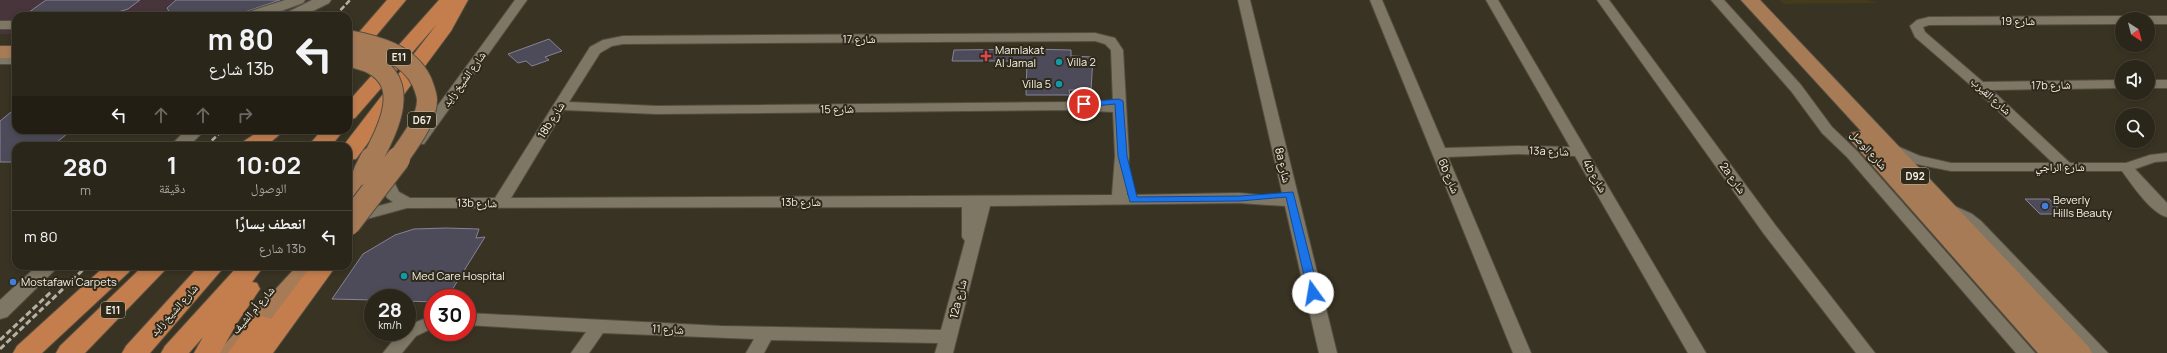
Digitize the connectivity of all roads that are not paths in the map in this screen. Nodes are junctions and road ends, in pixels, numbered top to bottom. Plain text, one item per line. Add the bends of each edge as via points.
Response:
1 (298, 0) edge
2 (324, 0) edge
3 (329, 0) edge
4 (397, 0) edge
5 (449, 0) edge
6 (459, 0) edge
7 (521, 0) edge
8 (1244, 0) edge
9 (1376, 0) edge
10 (1492, 0) edge
11 (1603, 0) edge
12 (1717, 0) edge
13 (1734, 0) edge
14 (1750, 0) edge
15 (266, 12) edge
16 (299, 12) edge
17 (317, 12) edge
18 (2115, 20) edge
19 (2155, 20) edge
20 (2167, 20) edge
21 (0, 25) edge
22 (12, 25) edge
23 (1916, 26) joint
24 (0, 40) edge
25 (12, 40) edge
26 (352, 41) edge
27 (608, 43) joint
28 (352, 51) edge
29 (0, 52) edge
30 (12, 52) edge
31 (352, 57) edge
32 (0, 59) edge
33 (12, 59) edge
34 (2115, 84) edge
35 (2155, 84) edge
36 (2167, 84) edge
37 (1980, 86) junction
38 (1119, 104) junction
39 (559, 108) junction
40 (352, 109) edge
41 (192, 134) edge
42 (269, 134) edge
43 (280, 134) edge
44 (330, 134) edge
45 (183, 142) edge
46 (258, 142) edge
47 (274, 142) edge
48 (324, 142) edge
49 (1886, 145) junction
50 (352, 149) edge
51 (1438, 149) junction
52 (1579, 149) junction
53 (2167, 157) edge
54 (1951, 167) junction
55 (2066, 167) junction
56 (2126, 167) junction
57 (388, 183) junction
58 (1925, 188) junction
59 (352, 190) edge
60 (1291, 198) junction
61 (1126, 200) junction
62 (977, 201) junction
63 (407, 203) junction
64 (500, 203) junction
65 (2167, 212) edge
66 (1929, 216) junction
67 (356, 220) edge
68 (45, 270) edge
69 (116, 270) edge
70 (153, 270) edge
71 (209, 270) edge
72 (248, 270) edge
73 (263, 270) edge
74 (287, 270) edge
75 (307, 270) edge
76 (321, 270) edge
77 (276, 304) junction
78 (0, 312) edge
79 (476, 320) edge
80 (424, 325) edge
81 (593, 325) junction
82 (759, 333) junction
83 (946, 345) edge
84 (26, 353) edge
85 (69, 353) edge
86 (134, 353) edge
87 (174, 353) edge
88 (207, 353) edge
89 (215, 353) edge
90 (232, 353) edge
91 (241, 353) edge
92 (259, 353) edge
93 (392, 353) edge
94 (571, 353) edge
95 (580, 353) edge
96 (746, 353) edge
97 (755, 353) edge
98 (1328, 353) edge
99 (1522, 353) edge
100 (1697, 353) edge
101 (1866, 353) edge
102 (2026, 353) edge
103 (2053, 353) edge
104 (2080, 353) edge
105 (2099, 353) edge

1 - 15 street
2 - 16 street
3 - 17 street
4 - 28 highway
5 - 40 highway, E11
6 - 50 highway via 445,27
7 - 57 street, شارع الشيخ زايد
8 - 60 street, 8a شارع
9 - 51 street, 6b شارع
10 - 52 street, 4b شارع
11 - 101 street, 2a شارع via 1770,230
12 - 66 street via 1796,88 1827,130 1852,154
13 - 66 main road, شارع الوصل / D92
14 - 49 main road, شارع الوصل / D92
18 - 23 street, شارع 19 via 1929,21
19 - 20 street
21 - 22 street
23 - 37 street, شارع القيرب via 1919,34
24 - 25 main road
26 - 67 main road, D67, bridge via 385,49 403,59 416,70 428,100 421,123
27 - 38 street, شارع 17 via 623,40 1096,37 1110,41 1117,50
27 - 39 street, 18b شارع via 595,50
29 - 30 main road
31 - 59 main road, D67, bridge via 380,68 389,78 396,93 389,126 365,173
32 - 33 street
34 - 37 street, 17b شارع
35 - 36 street
37 - 55 street, شارع القيرب
38 - 39 street, شارع 15 via 665,110
38 - 61 street
39 - 64 street, 18b شارع
41 - 45 street
42 - 46 highway
43 - 47 highway
44 - 48 highway
49 - 54 street, شارع الراجي via 1916,160
49 - 58 main road, شارع الوصل / D92
51 - 52 street, 13a شارع
51 - 99 street, 6b شارع
52 - 100 street, 4b شارع
53 - 56 street, شارع الراجي via 2150,158
54 - 55 street, شارع الراجي
54 - 58 street, شارع الراجي via 1932,174
55 - 56 street, شارع الراجي
56 - 65 street
57 - 63 street via 392,195
57 - 67 street, شارع الشيخ زايد
58 - 66 main road, شارع الوصل / D92
60 - 61 street, 13b شارع
60 - 98 street, 8a شارع
61 - 62 street, 13b شارع
62 - 64 street, 13b شارع
62 - 83 street, 12a شارع via 969,233 971,246
63 - 64 street, 13b شارع
63 - 67 street, 13b شارع
66 - 102 street
66 - 103 main road, شارع الوصل / D92
66 - 104 main road, شارع الوصل / D92
66 - 105 street, شارع الوصل via 1960,214 1971,221
68 - 78 street
69 - 84 highway
70 - 85 highway, E11
71 - 86 highway, شارع الشيخ زايد
72 - 87 highway
73 - 88 highway via 227,318
74 - 89 main road, شارع أم الشيف
75 - 77 main road
76 - 92 highway
77 - 90 main road
77 - 91 highway
79 - 81 street, شارع 11
80 - 93 street via 410,332
81 - 82 street, شارع 11
81 - 94 street
81 - 95 street
82 - 83 street, شارع 11 via 869,336
82 - 96 street
82 - 97 street

